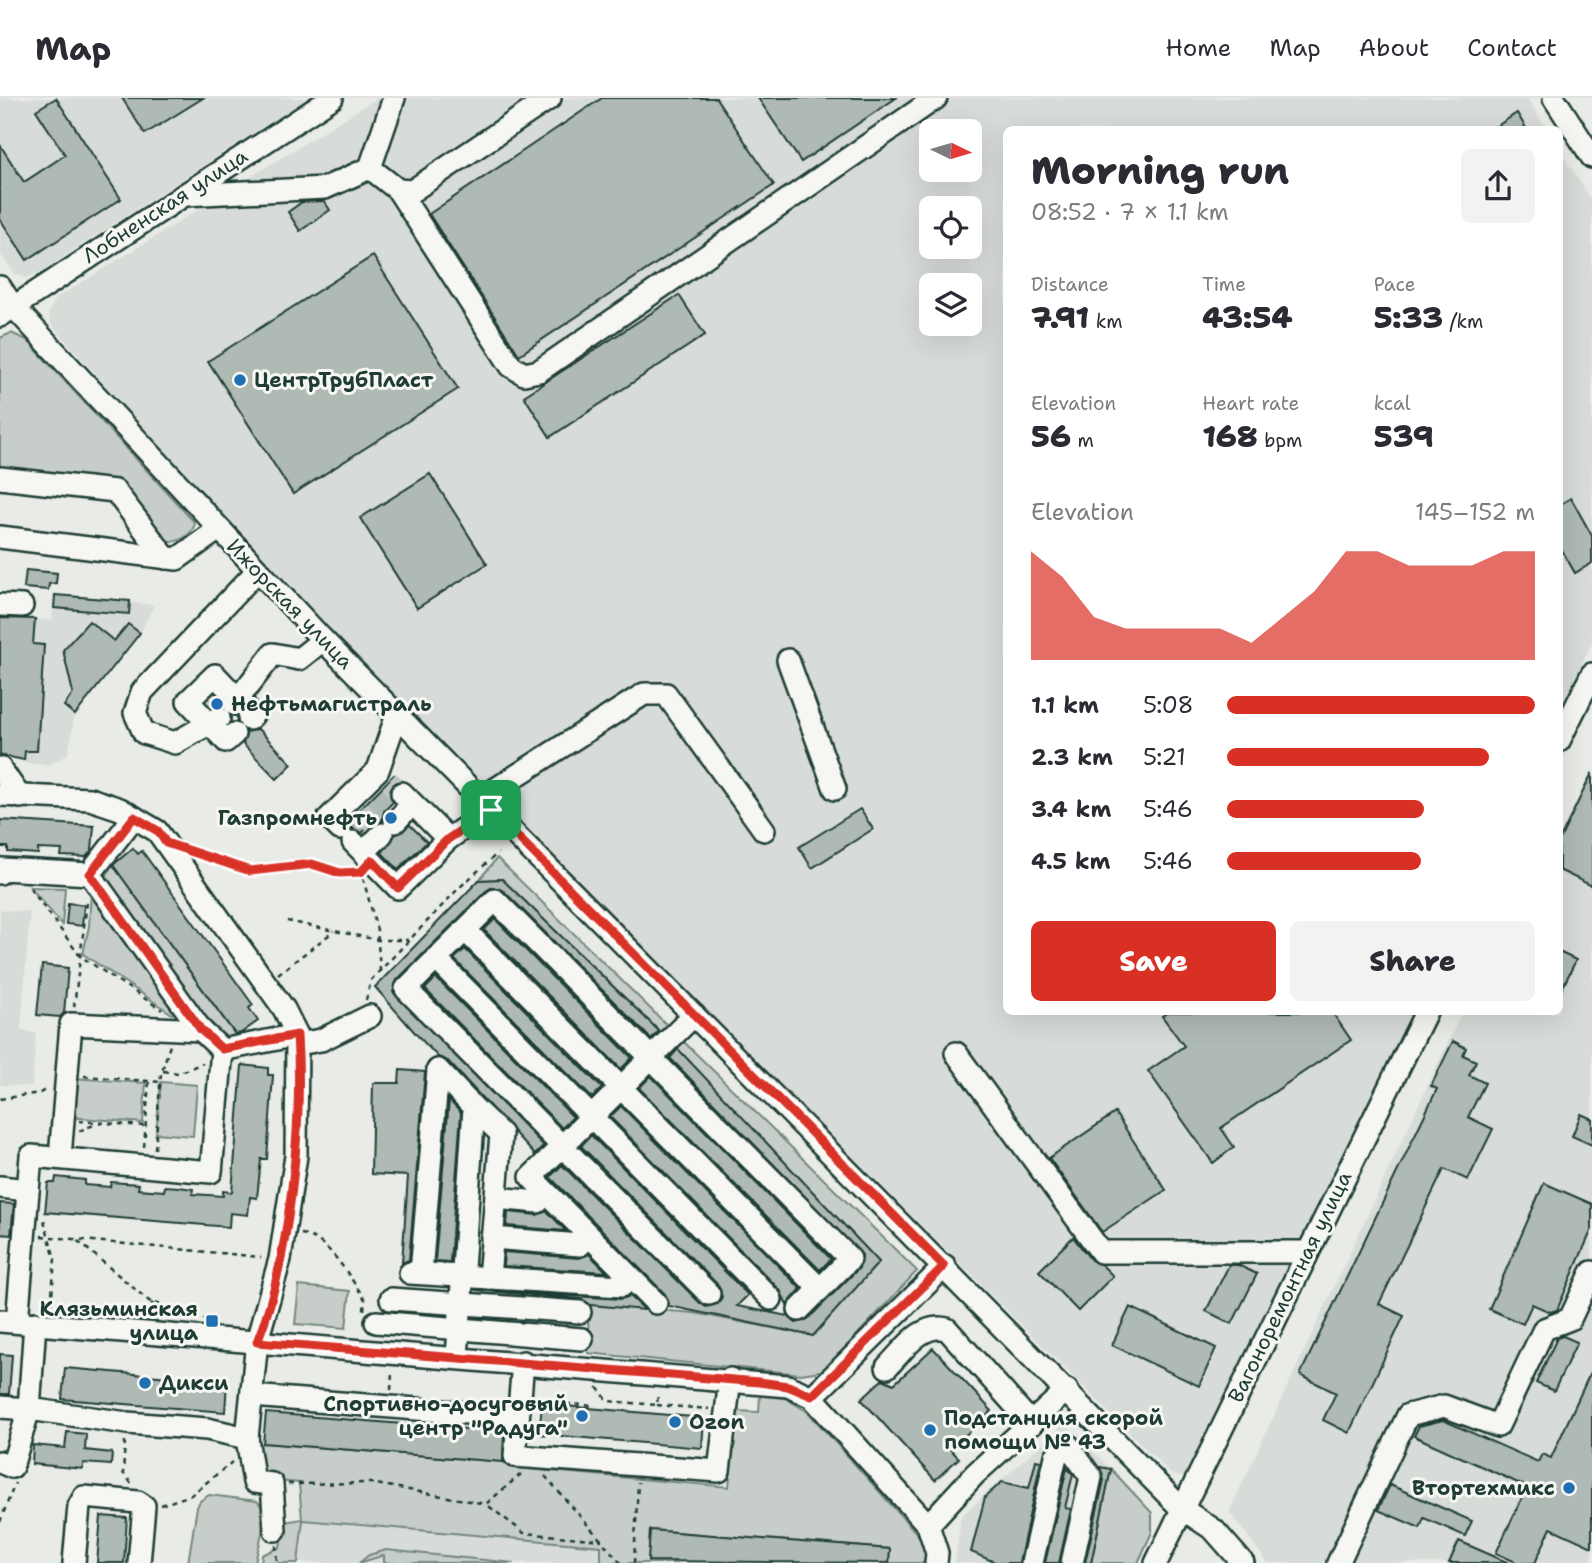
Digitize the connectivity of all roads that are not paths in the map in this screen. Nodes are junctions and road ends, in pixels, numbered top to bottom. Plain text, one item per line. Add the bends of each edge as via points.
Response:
1 (332, 98) edge
2 (394, 98) edge
3 (550, 98) edge
4 (936, 98) edge
5 (1554, 98) edge
6 (1592, 157) edge
7 (370, 168) junction
8 (398, 190) junction
9 (181, 195) junction
10 (4, 303) edge
11 (0, 478) edge
12 (219, 529) junction
13 (0, 537) edge
14 (166, 558) junction
15 (258, 570) junction
16 (0, 604) edge
17 (22, 606) dead end
18 (323, 640) junction
19 (788, 660) dead end
20 (1592, 674) edge
21 (219, 705) junction
22 (397, 715) junction
23 (1563, 733) edge
24 (0, 768) edge
25 (835, 789) dead end
26 (10, 796) edge
27 (485, 804) junction
28 (372, 815) junction
29 (134, 817) junction
30 (764, 830) dead end
31 (448, 839) junction
32 (7, 871) edge
33 (90, 874) junction
34 (465, 930) junction
35 (436, 959) junction
36 (694, 1015) junction
37 (1425, 1015) edge
38 (370, 1016) road end
39 (189, 1029) junction
40 (297, 1040) junction
41 (222, 1049) junction
42 (957, 1053) dead end
43 (651, 1058) junction
44 (621, 1088) junction
45 (474, 1108) junction
46 (592, 1116) junction
47 (562, 1146) junction
48 (60, 1157) junction
49 (0, 1187) edge
50 (28, 1190) junction
51 (496, 1198) junction
52 (538, 1202) dead end
53 (492, 1238) junction
54 (580, 1245) dead end
55 (1307, 1252) junction
56 (944, 1266) junction
57 (1592, 1272) edge
58 (464, 1276) junction
59 (489, 1278) junction
60 (622, 1286) dead end
61 (820, 1289) junction
62 (709, 1294) dead end
63 (391, 1299) dead end
64 (771, 1299) dead end
65 (462, 1302) junction
66 (656, 1303) dead end
67 (799, 1310) dead end
68 (580, 1312) dead end
69 (26, 1319) edge
70 (376, 1322) dead end
71 (460, 1329) junction
72 (582, 1339) dead end
73 (257, 1342) junction
74 (457, 1357) junction
75 (523, 1362) junction
76 (887, 1367) dead end
77 (730, 1379) junction
78 (1067, 1390) junction
79 (252, 1396) junction
80 (812, 1396) junction
81 (0, 1407) edge
82 (519, 1408) junction
83 (29, 1409) junction
84 (1092, 1417) junction
85 (1032, 1424) junction
86 (247, 1438) junction
87 (1068, 1445) junction
88 (6, 1464) edge
89 (1181, 1508) junction
90 (928, 1525) junction
91 (275, 1530) dead end
92 (74, 1563) edge
93 (139, 1563) edge
94 (936, 1563) edge
95 (1032, 1563) edge
96 (1072, 1563) edge
97 (1156, 1563) edge
98 (1243, 1563) edge
99 (1338, 1563) edge

1 - 9 street, Лобненская улица
2 - 7 street
3 - 8 street via 412,191
4 - 8 street via 539,371 524,374 511,366
5 - 6 street
7 - 8 street
7 - 9 street via 326,188
9 - 10 street, Лобненская улица
10 - 12 street, Ижорская улица
11 - 14 street via 115,491
12 - 14 street via 177,559
12 - 15 street, Ижорская улица
13 - 14 street
15 - 18 street, Ижорская улица
15 - 21 street via 142,692 135,713 144,733 175,743
16 - 17 street
18 - 21 street via 299,659 273,654
18 - 22 street, Ижорская улица
19 - 25 street
20 - 23 street
21 - 21 street via 226,741 253,715
22 - 27 street, Ижорская улица
22 - 28 street
24 - 26 street
26 - 29 street via 90,799
27 - 30 street via 562,743 652,692 666,694
27 - 31 street
27 - 36 street, Ижорская улица
28 - 31 street
28 - 31 street via 398,888
29 - 33 street
29 - 40 street via 158,831 266,984
32 - 33 street
33 - 39 street
34 - 35 street
34 - 43 street via 495,900
34 - 44 street
35 - 46 street
35 - 47 street via 406,989
36 - 43 street
36 - 56 street, Ижорская улица
37 - 55 street, Вагоноремонтная улица
38 - 40 street via 321,1040
39 - 41 street
39 - 48 street via 71,1024
40 - 41 street
40 - 73 street via 296,1156 280,1259
41 - 48 street via 211,1172
42 - 55 street via 1101,1252
43 - 44 street
43 - 61 street via 850,1259
44 - 46 street
44 - 61 street
45 - 51 street via 501,1135
45 - 58 street
45 - 58 street via 438,1070 416,1273
46 - 47 street
46 - 64 street
47 - 62 street
47 - 66 street via 531,1177
48 - 50 street via 31,1156
49 - 50 street
50 - 69 street
51 - 52 street
51 - 53 street
53 - 54 street
53 - 59 street
55 - 89 street, Вагоноремонтная улица
56 - 78 street, Ижорская улица
56 - 80 street
57 - 99 street via 1570,1319 1544,1329 1498,1426 1444,1406 1408,1415
58 - 59 street
58 - 65 street
59 - 60 street
61 - 67 street
63 - 65 street
65 - 68 street
65 - 71 street
69 - 73 street
69 - 83 street
70 - 71 street
71 - 72 street
71 - 74 street
73 - 74 street
73 - 79 street
74 - 75 street
75 - 77 street
75 - 82 street
76 - 85 street via 922,1331 935,1326 947,1329
77 - 80 street via 788,1386
77 - 82 street via 719,1471 515,1456
78 - 84 street, Ижорская улица
78 - 85 street
79 - 82 street
79 - 86 street
80 - 90 street
81 - 83 street
83 - 86 street via 207,1429
83 - 88 street
84 - 87 street
84 - 89 street, Ижорская улица
85 - 90 street via 975,1474
86 - 91 street via 254,1482 272,1484
87 - 95 street via 1056,1456
87 - 96 street via 1091,1477
89 - 97 street, Вагоноремонтная улица
89 - 98 street, Ижорская улица via 1214,1530
90 - 94 street
92 - 93 street via 79,1506 84,1497 138,1502 140,1498

